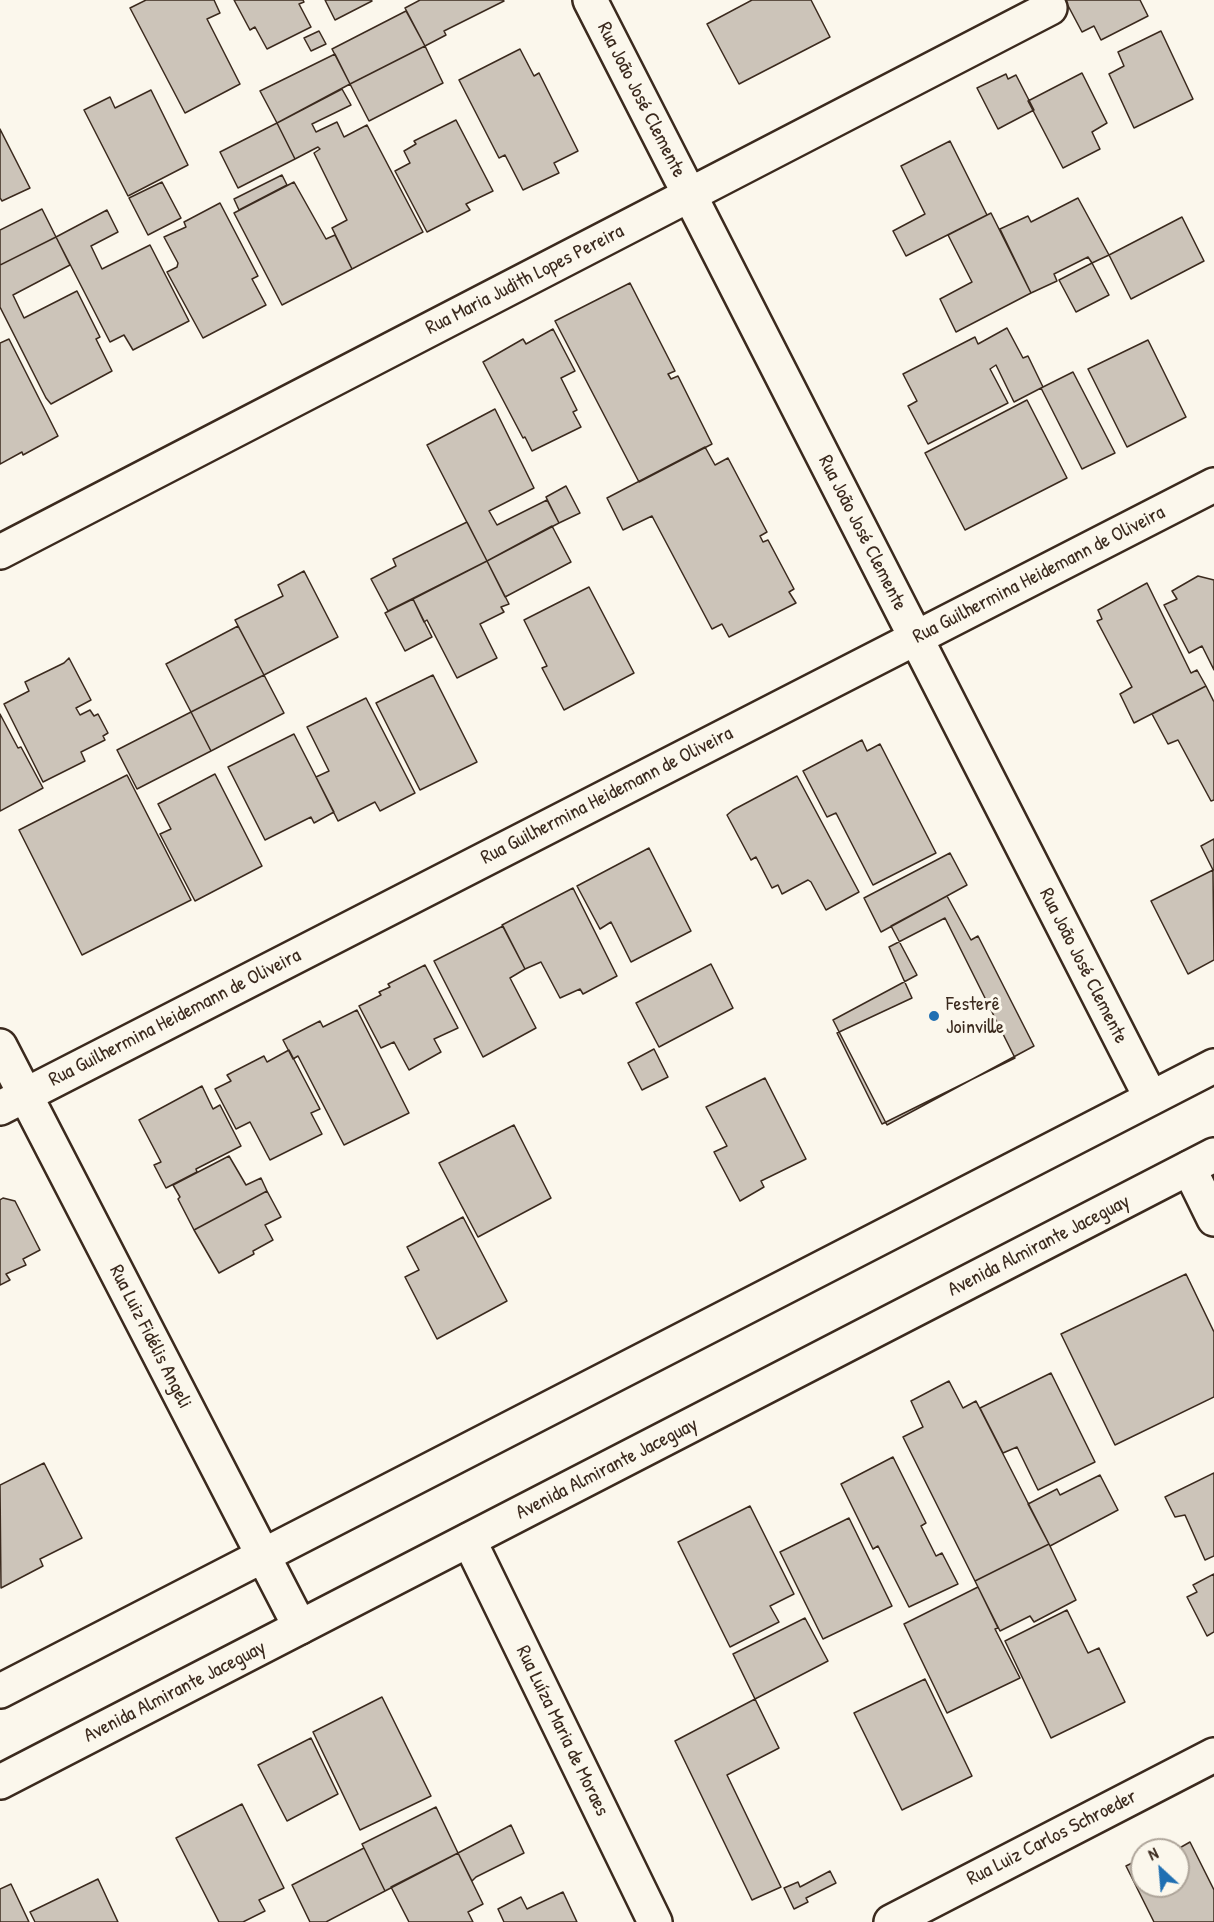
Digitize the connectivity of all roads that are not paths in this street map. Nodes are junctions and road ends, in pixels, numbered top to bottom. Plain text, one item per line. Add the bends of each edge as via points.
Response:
1 (590, 0) edge
2 (1050, 8) dead end
3 (689, 196) junction
4 (1214, 485) edge
5 (0, 552) edge
6 (916, 638) junction
7 (0, 1046) edge
8 (1214, 1066) edge
9 (1150, 1098) junction
10 (12, 1101) edge
11 (1201, 1161) edge
12 (1214, 1219) edge
13 (469, 1540) junction
14 (263, 1555) junction
15 (300, 1627) junction
16 (0, 1691) edge
17 (1214, 1755) edge
18 (0, 1782) edge
19 (655, 1922) edge
20 (891, 1922) edge

1 - 3 street, Rua João José Clemente
2 - 3 street, Rua Maria Judith Lopes Pereira
3 - 5 street, Rua Maria Judith Lopes Pereira
3 - 6 street, Rua João José Clemente
4 - 6 street, Rua Guilhermina Heidemann de Oliveira
6 - 9 street, Rua João José Clemente
6 - 10 street, Rua Guilhermina Heidemann de Oliveira
7 - 10 street, Rua Luiz Fidélis Angeli
8 - 9 street
9 - 14 street
10 - 14 street, Rua Luiz Fidélis Angeli
11 - 12 street
11 - 13 street, Avenida Almirante Jaceguay
13 - 15 street, Avenida Almirante Jaceguay
13 - 19 street, Rua Luíza Maria de Moraes
14 - 15 street, Rua Luiz Fidélis Angeli
14 - 16 street
15 - 18 street, Avenida Almirante Jaceguay
17 - 20 street, Rua Luiz Carlos Schroeder

